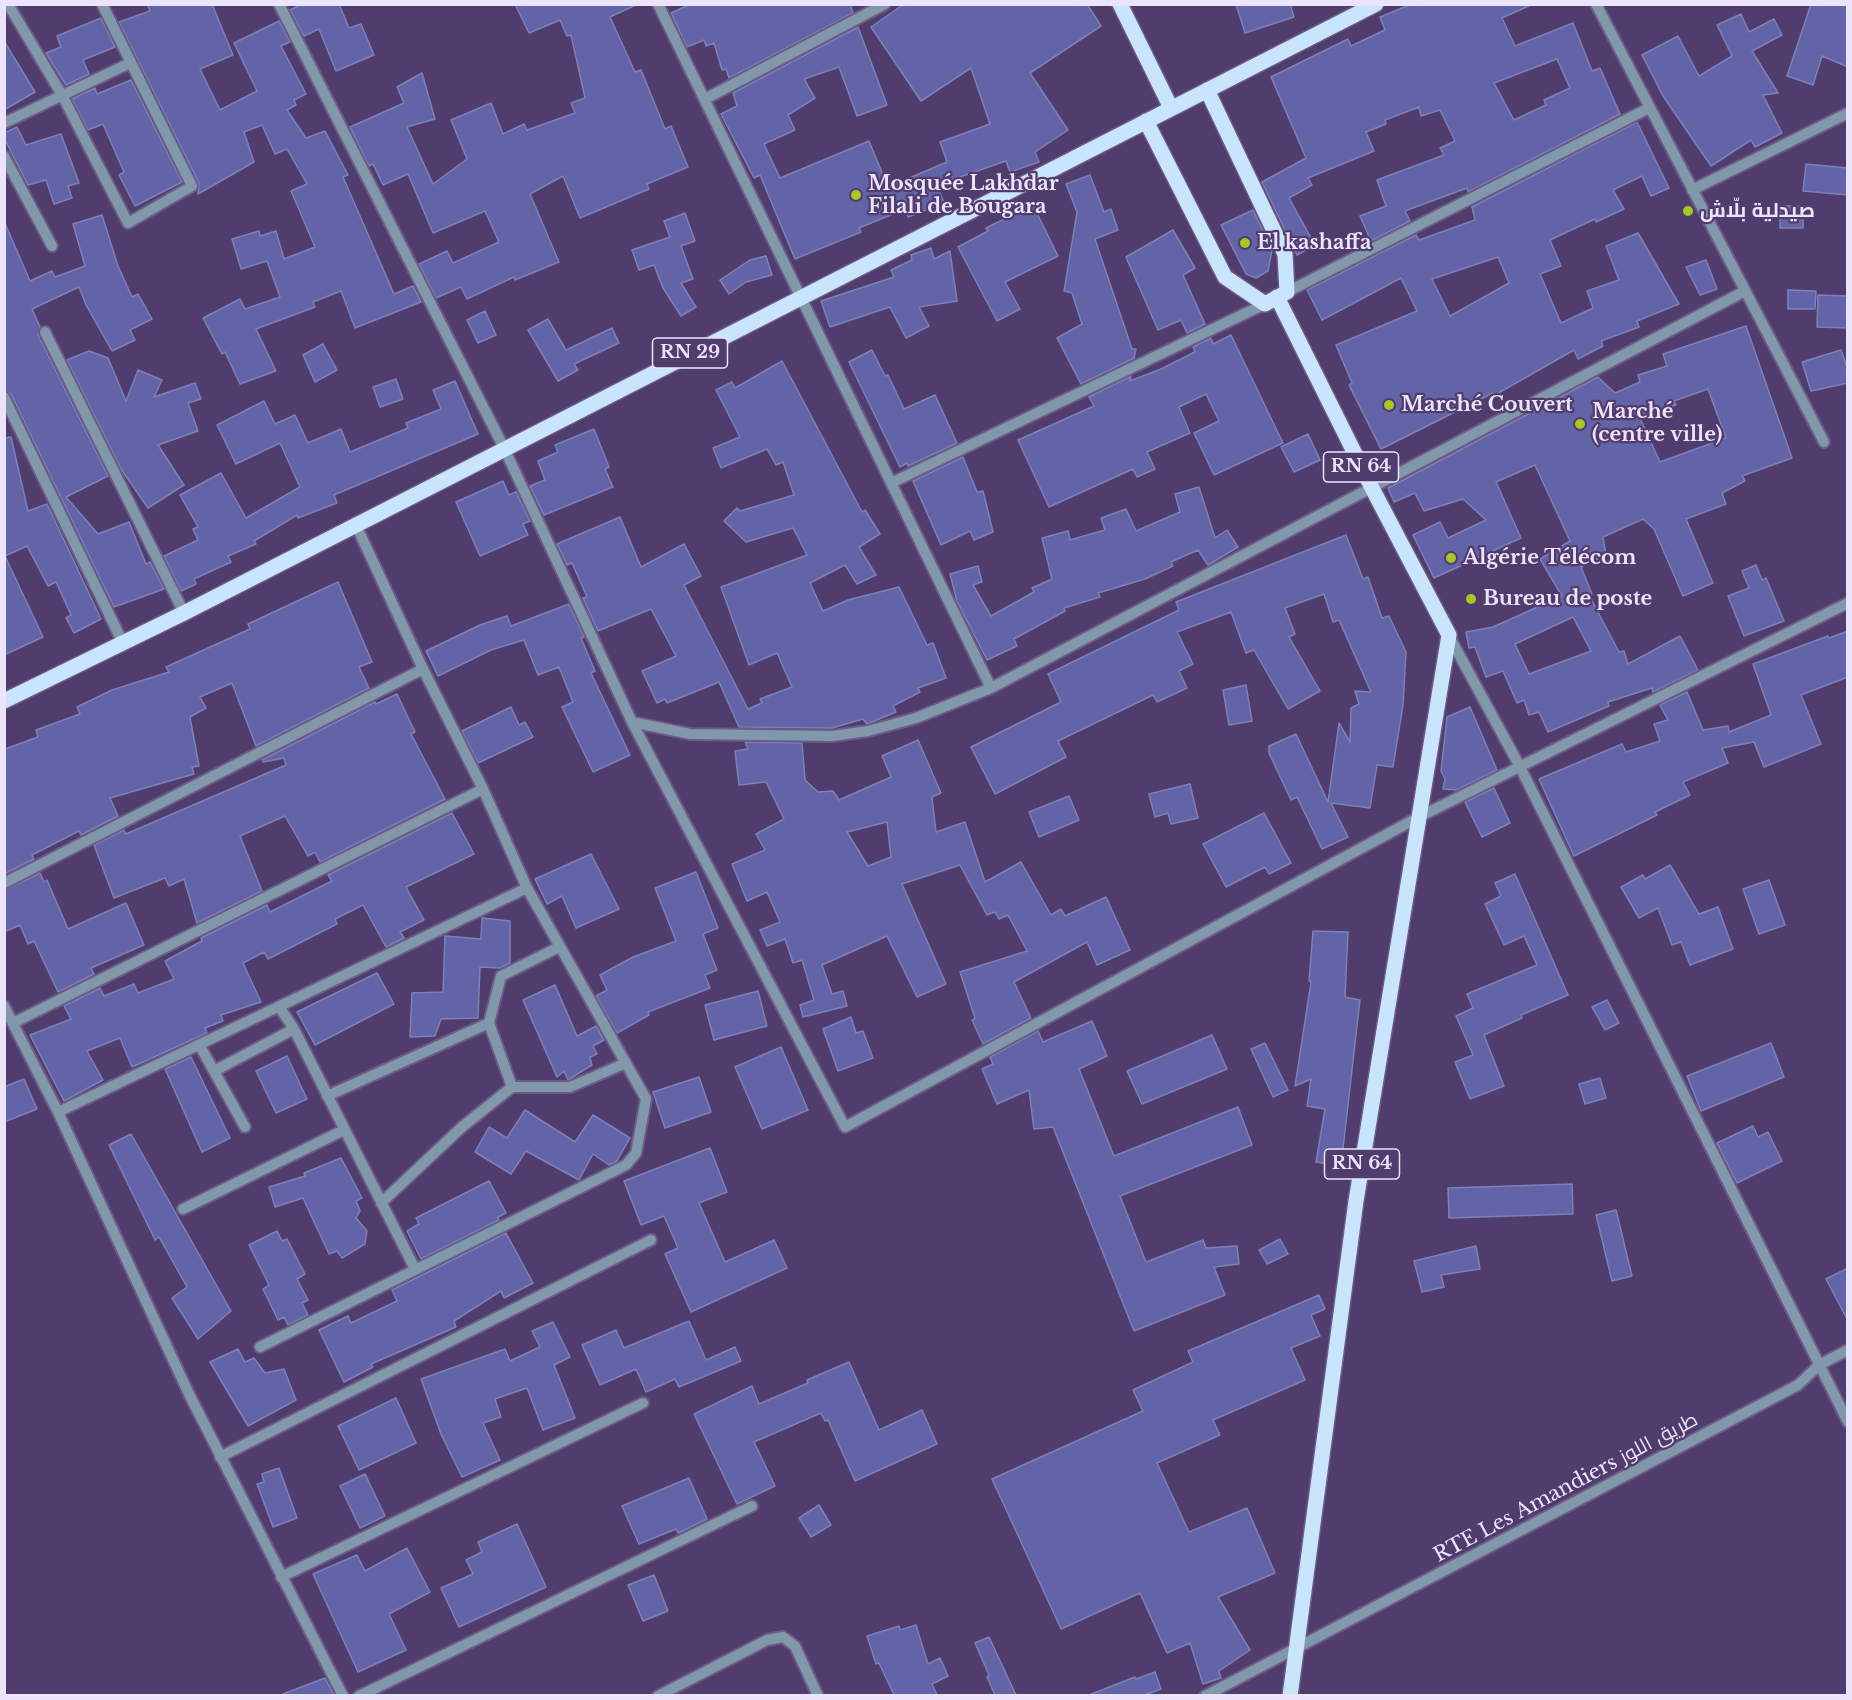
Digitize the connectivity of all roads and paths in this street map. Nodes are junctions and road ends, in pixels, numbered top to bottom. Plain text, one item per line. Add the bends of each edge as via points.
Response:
1 (8, 4) edge
2 (102, 4) edge
3 (279, 4) edge
4 (658, 4) edge
5 (885, 4) edge
6 (1120, 4) edge
7 (1376, 4) edge
8 (1596, 4) edge
9 (130, 63) junction
10 (1207, 90) junction
11 (62, 95) junction
12 (705, 99) junction
13 (1171, 108) junction
14 (1649, 108) junction
15 (1848, 113) edge
16 (1146, 121) junction
17 (4, 123) edge
18 (4, 156) edge
19 (1692, 190) junction
20 (52, 246) dead end
21 (1745, 291) junction
22 (802, 296) junction
23 (1276, 297) junction
24 (45, 332) dead end
25 (4, 397) edge
26 (1824, 442) dead end
27 (504, 447) junction
28 (891, 483) junction
29 (1372, 488) junction
30 (355, 523) junction
31 (1848, 603) edge
32 (184, 613) junction
33 (1449, 635) junction
34 (122, 641) junction
35 (423, 669) junction
36 (991, 688) junction
37 (5, 700) edge
38 (632, 722) junction
39 (1519, 765) junction
40 (483, 789) junction
41 (1419, 817) junction
42 (4, 883) edge
43 (527, 888) junction
44 (559, 947) junction
45 (4, 1006) edge
46 (280, 1008) junction
47 (14, 1023) junction
48 (489, 1023) junction
49 (294, 1029) junction
50 (200, 1046) junction
51 (626, 1063) junction
52 (214, 1071) junction
53 (513, 1087) junction
54 (327, 1096) junction
55 (58, 1112) junction
56 (245, 1127) dead end
57 (344, 1130) junction
58 (381, 1203) junction
59 (183, 1209) dead end
60 (651, 1240) dead end
61 (415, 1269) junction
62 (260, 1347) dead end
63 (1848, 1350) edge
64 (1820, 1365) junction
65 (642, 1403) dead end
66 (1848, 1422) edge
67 (220, 1457) junction
68 (752, 1506) dead end
69 (281, 1577) junction
70 (1296, 1650) junction
71 (671, 1692) edge
72 (343, 1695) edge
73 (359, 1695) edge
74 (658, 1695) edge
75 (818, 1695) edge
76 (1205, 1695) edge
77 (1290, 1695) edge

1 - 11 street
2 - 9 street
3 - 27 street
4 - 12 street
5 - 12 street
6 - 13 main road
7 - 10 main road, RN 29
8 - 14 street
9 - 11 street
9 - 11 street via 192,186 128,223
10 - 13 main road, RN 29
10 - 23 main road, RN 64 via 1285,254
11 - 17 street
12 - 22 street
13 - 16 main road, RN 29
14 - 19 street
14 - 23 street
15 - 19 street
16 - 22 main road, RN 29
16 - 23 main road, RN 64 via 1225,277
18 - 20 street
19 - 21 street
21 - 26 street
21 - 29 street
22 - 27 main road, RN 29
22 - 28 street
23 - 28 street
23 - 29 main road, RN 64
24 - 32 street
25 - 34 street
27 - 30 main road, RN 29
27 - 38 street
28 - 36 street
29 - 33 main road, RN 64
29 - 36 street
30 - 32 main road, RN 29
30 - 35 street
31 - 39 street
32 - 34 main road, RN 29
33 - 39 street
33 - 41 main road, RN 64
34 - 37 main road, RN 29
35 - 40 street
35 - 42 street
36 - 38 street via 916,718 832,736 690,734
38 - 41 street via 845,1127
39 - 41 street
39 - 64 street
40 - 43 street
40 - 47 street
41 - 70 main road, RN 64 via 1356,1201
43 - 44 street
43 - 46 street
44 - 48 street via 501,976
44 - 51 street
45 - 47 street
46 - 49 street
46 - 50 street
47 - 55 street
48 - 53 street
48 - 54 street
49 - 52 street
49 - 54 street
50 - 52 street
50 - 55 street
51 - 53 street via 570,1088
51 - 61 street via 646,1099 636,1153 626,1165
52 - 56 street
53 - 58 street via 462,1127
54 - 57 street
55 - 67 street
57 - 58 street
57 - 59 street
58 - 61 street
60 - 67 street
61 - 62 street
63 - 64 street, RTE Les Amandiers طريق اللوز
64 - 66 street
64 - 70 street, RTE Les Amandiers طريق اللوز via 1798,1385
65 - 69 street
67 - 69 street
68 - 73 street
69 - 72 street
70 - 76 street, RTE Les Amandiers طريق اللوز
70 - 77 main road, RN 64
71 - 74 street
71 - 75 street via 767,1640 783,1637 795,1646

